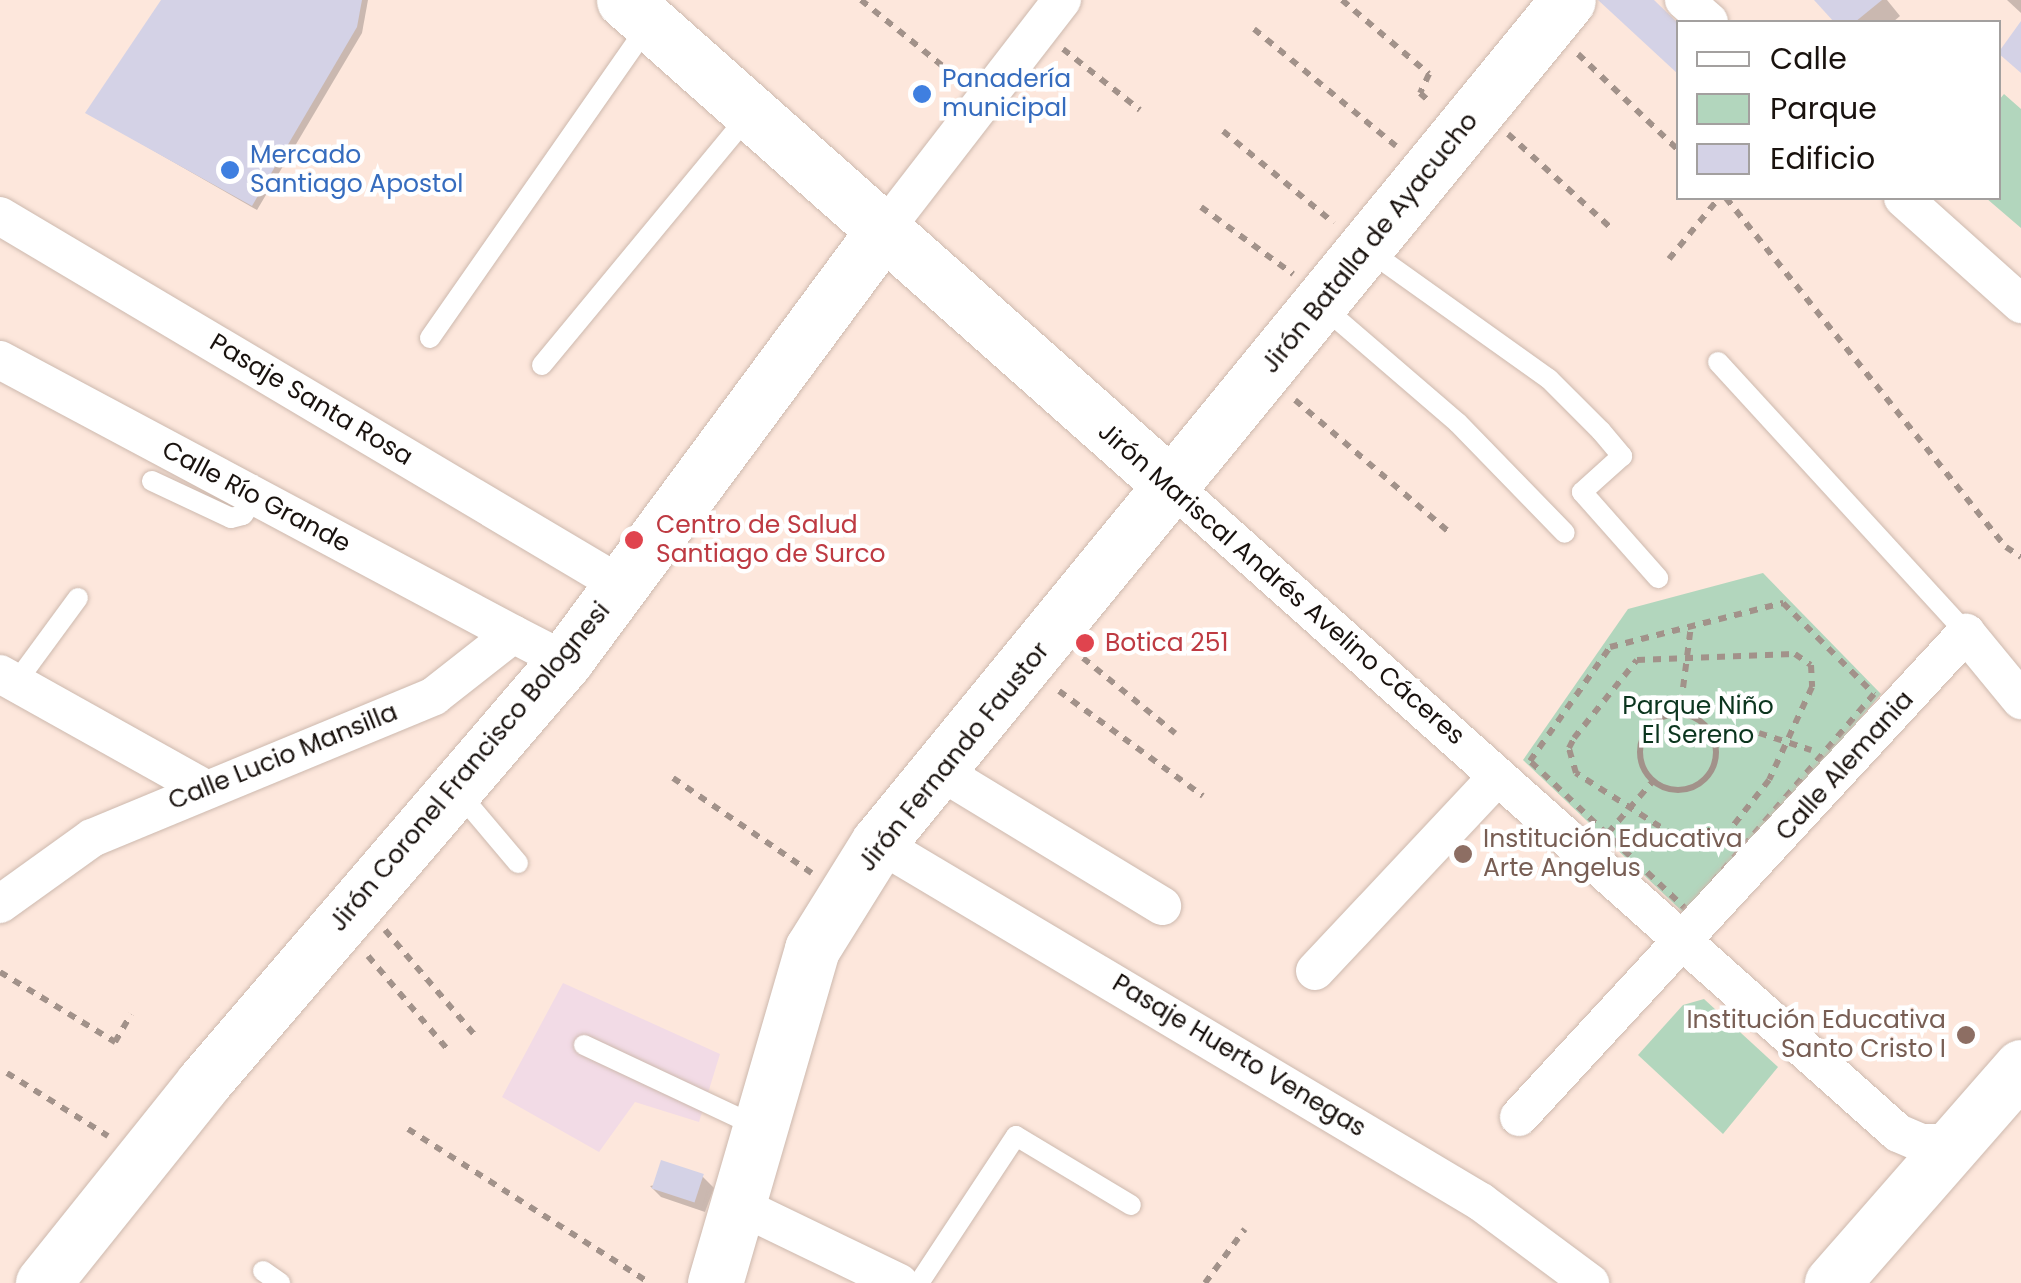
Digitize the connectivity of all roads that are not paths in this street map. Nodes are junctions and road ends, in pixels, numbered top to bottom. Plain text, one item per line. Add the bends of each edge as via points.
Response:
1 (1684, 0) edge
2 (637, 11) edge
3 (1558, 13) edge
4 (1051, 15) edge
5 (1707, 20) edge
6 (750, 114) junction
7 (1905, 200) edge
8 (0, 216) edge
9 (881, 234) junction
10 (1366, 249) junction
11 (1323, 302) junction
12 (2021, 304) edge
13 (430, 338) dead end
14 (0, 360) edge
15 (1718, 362) dead end
16 (542, 365) dead end
17 (152, 480) dead end
18 (1173, 487) junction
19 (256, 497) junction
20 (1565, 533) dead end
21 (1658, 578) dead end
22 (621, 585) junction
23 (78, 598) dead end
24 (512, 634) junction
25 (1966, 634) junction
26 (565, 661) junction
27 (6, 686) edge
28 (2021, 700) edge
29 (940, 772) junction
30 (1498, 776) junction
31 (202, 787) junction
32 (456, 789) junction
33 (878, 844) junction
34 (518, 863) dead end
35 (0, 904) edge
36 (1162, 906) dead end
37 (1682, 944) junction
38 (1315, 972) dead end
39 (584, 1046) dead end
40 (2021, 1067) edge
41 (1519, 1118) dead end
42 (760, 1128) junction
43 (1948, 1143) junction
44 (738, 1205) junction
45 (1130, 1205) dead end
46 (43, 1283) edge
47 (715, 1283) edge
48 (900, 1283) edge
49 (918, 1283) edge
50 (1590, 1283) edge
51 (1832, 1283) edge

1 - 5 street
2 - 6 street, Jirón Mariscal Andrés Avelino Cáceres
2 - 13 lane
3 - 10 street, Jirón Batalla de Ayacucho
4 - 9 street, Jirón Coronel Francisco Bolognesi
6 - 9 street, Jirón Mariscal Andrés Avelino Cáceres
6 - 16 lane
7 - 12 street
8 - 22 street, Pasaje Santa Rosa
9 - 18 street, Jirón Mariscal Andrés Avelino Cáceres
9 - 22 street, Jirón Coronel Francisco Bolognesi
10 - 11 street, Jirón Batalla de Ayacucho
10 - 21 lane via 1549,380 1622,456 1582,492
11 - 18 street, Jirón Batalla de Ayacucho
11 - 20 lane
14 - 19 street, Calle Río Grande
15 - 25 lane
17 - 19 lane via 231,518 243,515
18 - 29 street, Jirón Fernando Faustor
18 - 30 street, Jirón Mariscal Andrés Avelino Cáceres
19 - 24 street, Calle Río Grande
22 - 26 street, Jirón Coronel Francisco Bolognesi
23 - 27 lane
24 - 26 street
24 - 31 street, Calle Lucio Mansilla via 423,702
25 - 28 street
25 - 37 street, Calle Alemania
26 - 32 street, Jirón Coronel Francisco Bolognesi
27 - 31 street
29 - 33 street, Jirón Fernando Faustor
29 - 36 street
30 - 37 street, Jirón Mariscal Andrés Avelino Cáceres
30 - 38 street
31 - 35 street, Calle Lucio Mansilla via 67,851
32 - 34 lane
32 - 46 street, Jirón Coronel Francisco Bolognesi
33 - 42 street, Jirón Fernando Faustor via 812,949
33 - 50 street, Pasaje Huerto Venegas via 1480,1202
37 - 41 street, Calle Alemania
37 - 43 street, Jirón Mariscal Andrés Avelino Cáceres via 1898,1133 1922,1143
39 - 42 lane
40 - 43 street
42 - 44 street, Jirón Fernando Faustor
43 - 51 street
44 - 47 street, Jirón Fernando Faustor
44 - 48 street
45 - 49 lane via 1016,1136

